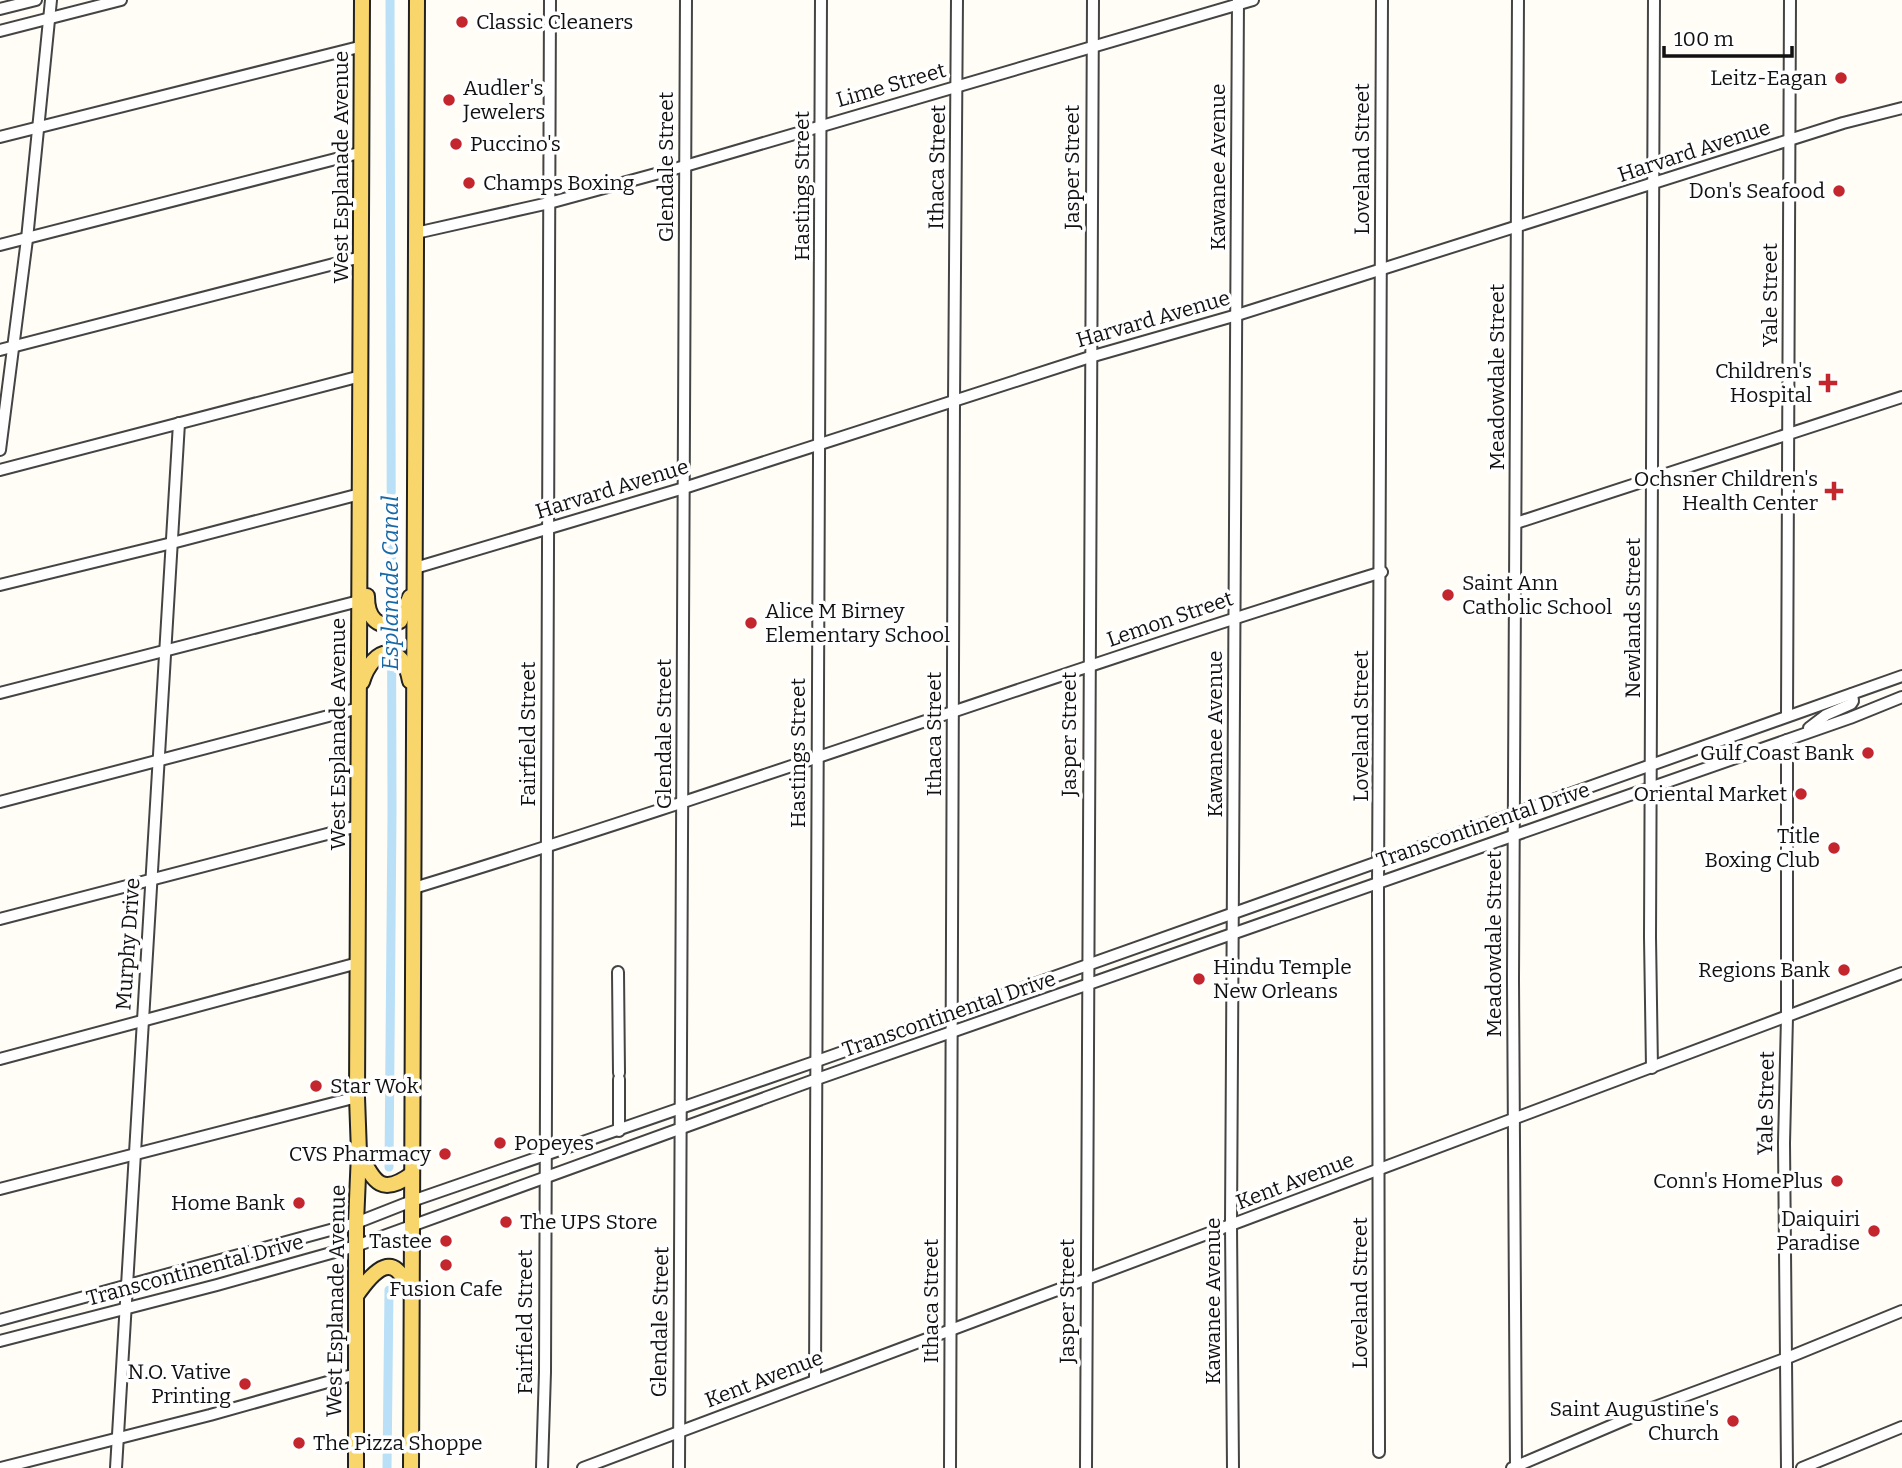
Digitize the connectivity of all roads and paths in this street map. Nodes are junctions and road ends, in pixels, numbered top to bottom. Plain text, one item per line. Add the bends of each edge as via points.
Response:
1 (36, 0) edge
2 (51, 0) edge
3 (121, 0) edge
4 (362, 0) edge
5 (417, 0) edge
6 (550, 0) edge
7 (686, 0) edge
8 (821, 0) edge
9 (957, 0) edge
10 (1093, 0) edge
11 (1253, 0) edge
12 (1382, 0) edge
13 (1518, 0) edge
14 (1654, 0) edge
15 (1790, 0) edge
16 (1238, 2) edge
17 (0, 9) edge
18 (49, 19) junction
19 (0, 32) edge
20 (363, 47) junction
21 (1092, 47) junction
22 (957, 86) junction
23 (1902, 108) edge
24 (821, 125) junction
25 (38, 127) junction
26 (0, 137) edge
27 (1789, 141) junction
28 (363, 152) junction
29 (685, 166) junction
30 (1653, 184) junction
31 (549, 203) junction
32 (1517, 227) junction
33 (416, 233) junction
34 (26, 239) junction
35 (0, 245) edge
36 (361, 257) junction
37 (1381, 268) junction
38 (1237, 315) junction
39 (13, 346) junction
40 (0, 350) edge
41 (1090, 357) junction
42 (360, 376) junction
43 (1902, 397) edge
44 (954, 402) junction
45 (179, 423) junction
46 (1788, 433) junction
47 (819, 443) junction
48 (0, 450) edge
49 (0, 470) edge
50 (1652, 479) junction
51 (684, 488) junction
52 (360, 494) junction
53 (360, 522) junction
54 (1516, 523) junction
55 (549, 529) junction
56 (172, 543) junction
57 (1382, 572) junction
58 (415, 574) junction
59 (0, 585) edge
60 (359, 601) junction
61 (1235, 617) junction
62 (166, 651) junction
63 (1089, 667) junction
64 (1902, 676) edge
65 (0, 693) edge
66 (1852, 694) junction
67 (1902, 697) edge
68 (359, 701) junction
69 (414, 710) junction
70 (954, 711) junction
71 (1787, 716) junction
72 (1801, 733) junction
73 (1787, 740) junction
74 (817, 757) junction
75 (159, 761) junction
76 (1652, 764) junction
77 (1652, 786) junction
78 (0, 802) edge
79 (683, 803) junction
80 (1514, 813) junction
81 (358, 827) junction
82 (1514, 835) junction
83 (546, 847) junction
84 (1380, 861) junction
85 (151, 879) junction
86 (1378, 883) junction
87 (414, 888) junction
88 (1233, 913) junction
89 (0, 919) edge
90 (1233, 934) junction
91 (358, 963) junction
92 (1087, 965) junction
93 (618, 972) dead end
94 (1902, 973) edge
95 (1087, 986) junction
96 (952, 1013) junction
97 (1787, 1017) junction
98 (142, 1023) junction
99 (952, 1033) junction
100 (0, 1059) edge
101 (817, 1062) junction
102 (1652, 1068) junction
103 (817, 1079) junction
104 (357, 1097) junction
105 (681, 1108) junction
106 (1514, 1119) junction
107 (681, 1130) junction
108 (619, 1131) junction
109 (134, 1153) junction
110 (359, 1153) junction
111 (545, 1156) junction
112 (512, 1168) junction
113 (1379, 1169) junction
114 (412, 1174) junction
115 (545, 1179) junction
116 (0, 1189) edge
117 (495, 1196) junction
118 (412, 1201) junction
119 (356, 1223) junction
120 (412, 1225) junction
121 (1231, 1226) junction
122 (356, 1246) junction
123 (1086, 1281) junction
124 (128, 1284) junction
125 (356, 1296) junction
126 (412, 1300) junction
127 (125, 1308) junction
128 (1902, 1311) edge
129 (0, 1320) edge
130 (950, 1331) junction
131 (0, 1341) edge
132 (1787, 1358) junction
133 (356, 1374) junction
134 (815, 1380) junction
135 (1902, 1427) edge
136 (679, 1432) junction
137 (118, 1437) junction
138 (1379, 1452) dead end
139 (1514, 1467) edge
140 (1, 1468) edge
141 (116, 1468) edge
142 (356, 1468) edge
143 (411, 1468) edge
144 (542, 1468) edge
145 (583, 1468) edge
146 (679, 1468) edge
147 (950, 1468) edge
148 (1086, 1468) edge
149 (1233, 1468) edge
150 (1787, 1468) edge
151 (1802, 1468) edge

1 - 17 street
2 - 18 street
3 - 18 street
4 - 20 main road, West Esplanade Avenue
5 - 33 main road
6 - 31 street, Fairfield Street
7 - 29 street, Glendale Street
8 - 24 street, Hastings Street
9 - 22 street, Ithaca Street
10 - 21 street, Jasper Street
11 - 16 street, Lime Street
12 - 37 street, Loveland Street
13 - 32 street, Meadowdale Street
14 - 30 street, Newlands Street
15 - 27 street, Yale Street
16 - 21 street, Lime Street
16 - 38 street, Kawanee Avenue
18 - 19 street
18 - 25 street
20 - 25 street
20 - 28 main road, West Esplanade Avenue
21 - 22 street, Lime Street
21 - 41 street, Jasper Street
22 - 24 street, Lime Street
22 - 44 street, Ithaca Street
23 - 27 street, Harvard Avenue
24 - 29 street, Lime Street
24 - 47 street, Hastings Street
25 - 26 street
25 - 34 street
27 - 30 street, Harvard Avenue
27 - 46 street, Yale Street
28 - 34 street
28 - 36 main road, West Esplanade Avenue
29 - 31 street, Lime Street
29 - 51 street, Glendale Street
30 - 32 street, Harvard Avenue
30 - 50 street, Newlands Street
31 - 33 street, Lime Street
31 - 55 street, Fairfield Street
32 - 37 street, Harvard Avenue
32 - 54 street, Meadowdale Street
33 - 58 main road
34 - 35 street
34 - 39 street
36 - 39 street
36 - 42 main road, West Esplanade Avenue
37 - 38 street, Harvard Avenue
37 - 57 street, Loveland Street
38 - 41 street, Harvard Avenue
38 - 61 street, Kawanee Avenue
39 - 40 street
39 - 48 street
41 - 44 street, Harvard Avenue
41 - 63 street, Jasper Street
42 - 45 street
42 - 52 main road, West Esplanade Avenue
43 - 46 street
44 - 47 street, Harvard Avenue
44 - 70 street, Ithaca Street
45 - 49 street
45 - 56 street, Murphy Drive
46 - 50 street
46 - 71 street, Yale Street
47 - 51 street, Harvard Avenue
47 - 74 street, Hastings Street
50 - 54 street
50 - 76 street, Newlands Street
51 - 55 street, Harvard Avenue
51 - 79 street, Glendale Street
52 - 53 main road, West Esplanade Avenue
52 - 56 street
53 - 58 main road via 366,543 367,608 376,623 400,621
53 - 60 main road, West Esplanade Avenue
54 - 80 street, Meadowdale Street
55 - 58 street, Harvard Avenue
55 - 83 street, Fairfield Street
56 - 59 street
56 - 62 street, Murphy Drive
57 - 61 street, Lemon Street
57 - 84 street, Loveland Street
58 - 69 main road
60 - 62 street
60 - 68 main road, West Esplanade Avenue
61 - 63 street, Lemon Street
61 - 88 street, Kawanee Avenue
62 - 65 street
62 - 75 street, Murphy Drive
63 - 70 street, Lemon Street
63 - 92 street, Jasper Street
64 - 66 street, Transcontinental Drive
66 - 71 street, Transcontinental Drive
66 - 72 street via 1851,704
67 - 72 street, Transcontinental Drive
68 - 69 main road via 373,659 380,654 395,656 408,670
68 - 75 street
68 - 81 main road, West Esplanade Avenue
69 - 87 main road
70 - 74 street, Lemon Street
70 - 96 street, Ithaca Street
71 - 76 street, Transcontinental Drive
72 - 73 street, Transcontinental Drive
73 - 77 street, Transcontinental Drive
73 - 97 street, Yale Street
74 - 79 street, Lemon Street
74 - 101 street, Hastings Street
75 - 78 street
75 - 85 street, Murphy Drive
76 - 77 street, Newlands Street
76 - 80 street, Transcontinental Drive
77 - 82 street, Transcontinental Drive
77 - 102 street, Newlands Street
79 - 83 street, Lemon Street
79 - 105 street, Glendale Street
80 - 82 street, Meadowdale Street
80 - 84 street, Transcontinental Drive
81 - 85 street
81 - 91 main road, West Esplanade Avenue
82 - 86 street, Transcontinental Drive
82 - 106 street, Meadowdale Street
83 - 87 street, Lemon Street
83 - 111 street, Fairfield Street
84 - 86 street, Loveland Street
84 - 88 street, Transcontinental Drive
85 - 89 street
85 - 98 street, Murphy Drive
86 - 90 street, Transcontinental Drive
86 - 113 street, Loveland Street
87 - 114 main road
88 - 90 street, Kawanee Avenue
88 - 92 street, Transcontinental Drive
90 - 95 street, Transcontinental Drive
90 - 121 street, Kawanee Avenue
91 - 98 street
91 - 104 main road, West Esplanade Avenue
92 - 95 street, Jasper Street
92 - 96 street, Transcontinental Drive
93 - 108 street
94 - 97 street, Kent Avenue
95 - 99 street, Transcontinental Drive
95 - 123 street, Jasper Street
96 - 99 street, Ithaca Street
96 - 101 street, Transcontinental Drive
97 - 102 street, Kent Avenue
97 - 132 street, Yale Street
98 - 100 street
98 - 109 street, Murphy Drive
99 - 103 street, Transcontinental Drive
99 - 130 street, Ithaca Street
101 - 103 street, Hastings Street
101 - 105 street, Transcontinental Drive
102 - 106 street, Kent Avenue
103 - 107 street, Transcontinental Drive
103 - 134 street, Hastings Street
104 - 109 street
104 - 110 main road, West Esplanade Avenue
105 - 107 street, Glendale Street
105 - 108 street, Transcontinental Drive
106 - 113 street, Kent Avenue
106 - 139 street, Meadowdale Street
107 - 115 street, Transcontinental Drive
107 - 136 street, Glendale Street
108 - 111 street, Transcontinental Drive
109 - 116 street
109 - 124 street, Murphy Drive
110 - 114 main road via 370,1174 387,1187
110 - 119 main road, West Esplanade Avenue
111 - 112 street, Transcontinental Drive
111 - 115 street, Fairfield Street
112 - 117 street via 514,1180
112 - 118 street, Transcontinental Drive
113 - 121 street, Kent Avenue
113 - 138 street, Loveland Street
114 - 118 main road
115 - 117 street, Transcontinental Drive
115 - 144 street, Fairfield Street
117 - 120 street, Transcontinental Drive
118 - 119 street, Transcontinental Drive
118 - 120 main road
119 - 122 main road, West Esplanade Avenue
119 - 124 street, Transcontinental Drive
120 - 122 street, Transcontinental Drive
120 - 126 main road
121 - 123 street, Kent Avenue
121 - 149 street, Kawanee Avenue
122 - 125 main road, West Esplanade Avenue
122 - 127 street, Transcontinental Drive
123 - 130 street, Kent Avenue
123 - 148 street, Jasper Street
124 - 127 street, Murphy Drive
124 - 129 street, Transcontinental Drive
125 - 126 main road via 376,1270 394,1267 404,1275
125 - 133 main road, West Esplanade Avenue
126 - 143 main road
127 - 131 street, Transcontinental Drive
127 - 137 street, Murphy Drive
128 - 132 street
130 - 134 street, Kent Avenue
130 - 147 street, Ithaca Street
132 - 139 street
132 - 150 street, Yale Street
133 - 137 street
133 - 142 main road, West Esplanade Avenue
134 - 136 street, Kent Avenue
135 - 151 street
136 - 145 street, Kent Avenue
136 - 146 street, Glendale Street
137 - 140 street
137 - 141 street, Murphy Drive

